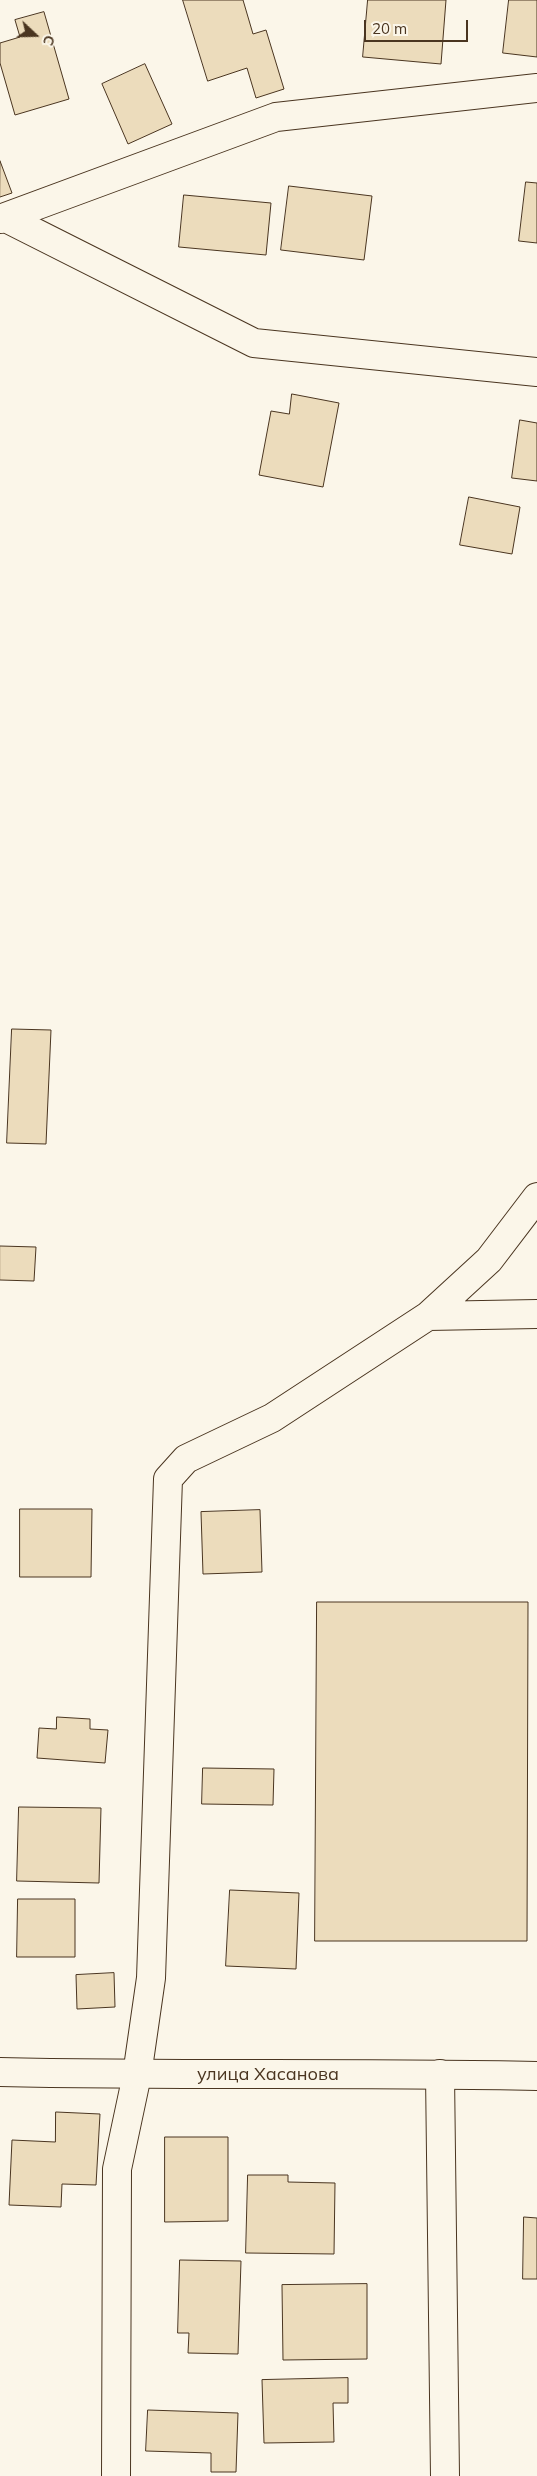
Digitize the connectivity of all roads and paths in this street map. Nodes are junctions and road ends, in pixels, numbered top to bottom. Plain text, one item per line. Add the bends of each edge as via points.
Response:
1 (537, 88) edge
2 (3, 218) edge
3 (537, 372) edge
4 (537, 1197) edge
5 (537, 1314) edge
6 (428, 1316) junction
7 (0, 2072) edge
8 (440, 2074) junction
9 (137, 2075) junction
10 (537, 2076) edge
11 (116, 2476) edge
12 (445, 2476) edge

1 - 2 street via 276,117
2 - 3 street via 254,343
4 - 6 street via 489,1260
5 - 6 street
6 - 9 street via 272,1418 186,1459 168,1479 151,1978
7 - 9 street, улица Хасанова
8 - 9 street, улица Хасанова
8 - 10 street, улица Хасанова
8 - 12 street
9 - 11 street via 118,2169

